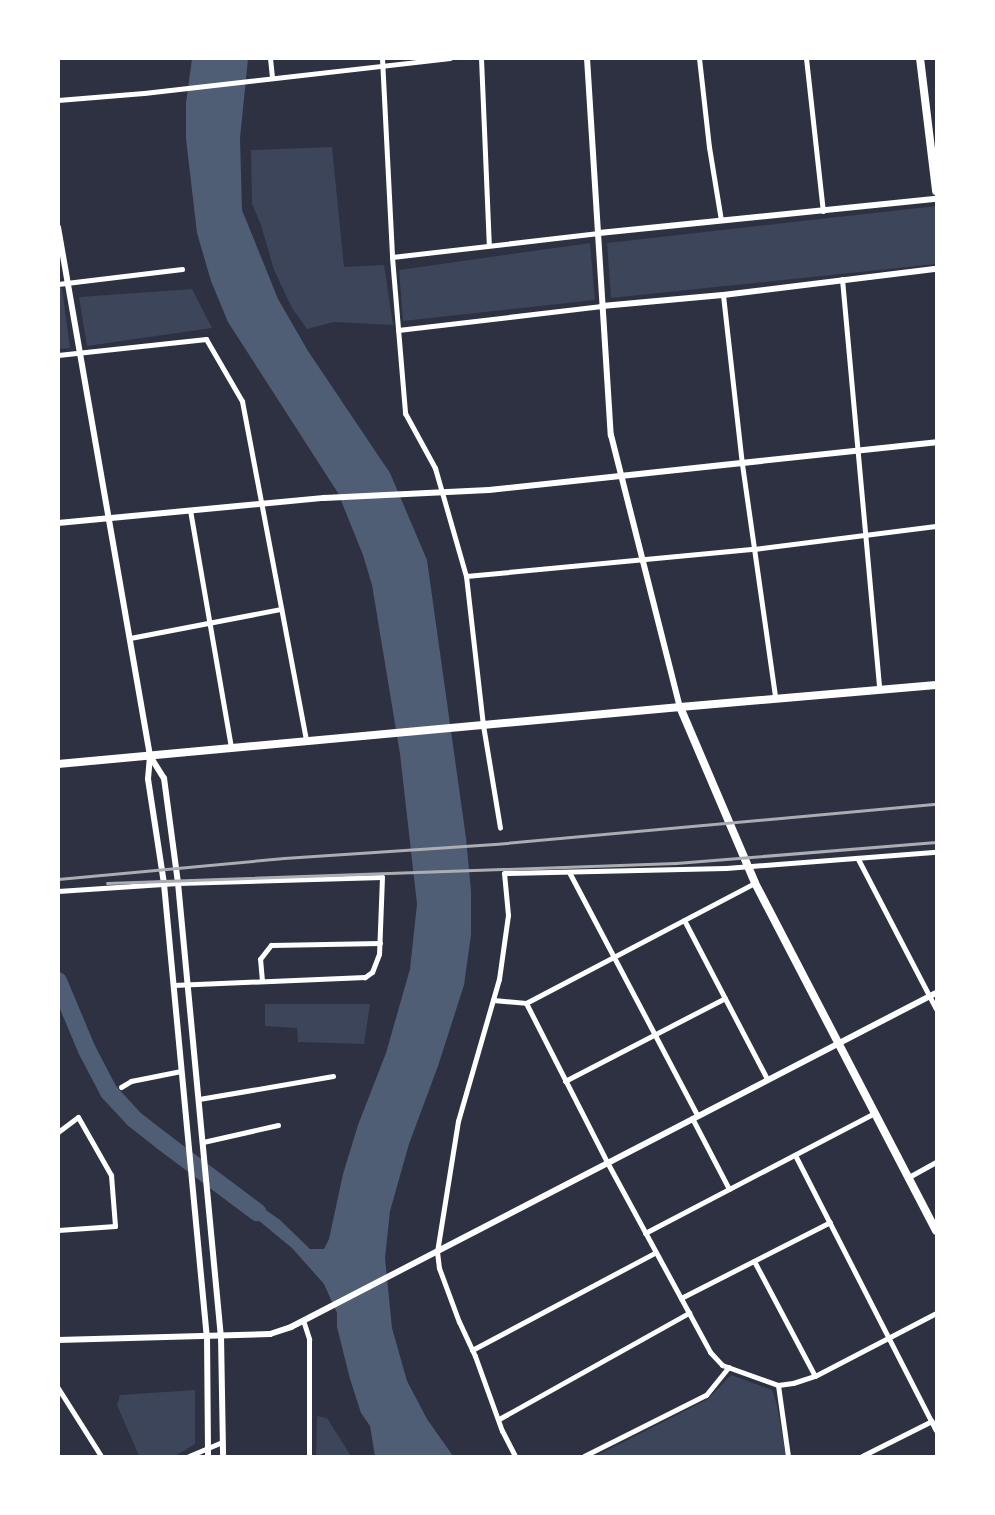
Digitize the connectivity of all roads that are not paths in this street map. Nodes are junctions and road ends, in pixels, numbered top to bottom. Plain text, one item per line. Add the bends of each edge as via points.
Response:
1 (270, 58) edge
2 (382, 58) edge
3 (450, 58) edge
4 (481, 58) edge
5 (587, 58) edge
6 (699, 58) edge
7 (807, 58) edge
8 (920, 58) edge
9 (383, 66) junction
10 (272, 78) junction
11 (58, 100) edge
12 (936, 191) edge
13 (936, 200) edge
14 (823, 211) junction
15 (721, 220) junction
16 (58, 227) edge
17 (598, 233) junction
18 (489, 245) junction
19 (392, 257) junction
20 (182, 269) dead end
21 (936, 269) edge
22 (842, 279) junction
23 (68, 283) junction
24 (58, 284) edge
25 (723, 295) junction
26 (602, 306) junction
27 (398, 330) junction
28 (80, 353) junction
29 (58, 355) edge
30 (936, 442) edge
31 (858, 451) junction
32 (742, 464) junction
33 (622, 475) junction
34 (441, 493) junction
35 (263, 504) junction
36 (190, 510) junction
37 (108, 518) junction
38 (58, 523) edge
39 (936, 526) edge
40 (865, 534) junction
41 (754, 549) junction
42 (642, 557) junction
43 (466, 576) junction
44 (281, 609) junction
45 (211, 622) junction
46 (130, 638) junction
47 (936, 686) edge
48 (879, 689) junction
49 (775, 697) junction
50 (681, 706) junction
51 (483, 725) junction
52 (306, 741) junction
53 (231, 748) junction
54 (150, 756) junction
55 (58, 764) edge
56 (500, 828) dead end
57 (936, 852) edge
58 (858, 859) junction
59 (748, 867) junction
60 (569, 872) junction
61 (755, 883) junction
62 (164, 884) junction
63 (178, 884) junction
64 (58, 891) edge
65 (684, 920) junction
66 (380, 943) junction
67 (614, 958) junction
68 (262, 981) junction
69 (188, 984) junction
70 (173, 986) junction
71 (933, 994) edge
72 (725, 998) junction
73 (493, 1000) junction
74 (526, 1003) junction
75 (936, 1009) edge
76 (656, 1035) junction
77 (839, 1041) junction
78 (181, 1071) junction
79 (333, 1076) dead end
80 (767, 1079) junction
81 (566, 1081) junction
82 (121, 1087) dead end
83 (199, 1099) junction
84 (875, 1113) junction
85 (695, 1116) junction
86 (278, 1125) dead end
87 (58, 1131) edge
88 (203, 1142) junction
89 (795, 1155) junction
90 (607, 1162) junction
91 (936, 1162) edge
92 (907, 1178) junction
93 (729, 1189) junction
94 (830, 1222) junction
95 (58, 1230) edge
96 (936, 1232) edge
97 (645, 1233) junction
98 (437, 1252) junction
99 (656, 1252) junction
100 (754, 1261) junction
101 (681, 1299) junction
102 (689, 1313) junction
103 (936, 1313) edge
104 (303, 1320) junction
105 (207, 1335) junction
106 (221, 1336) junction
107 (889, 1338) junction
108 (58, 1340) edge
109 (472, 1350) junction
110 (729, 1367) junction
111 (815, 1376) junction
112 (778, 1385) junction
113 (58, 1388) edge
114 (499, 1419) junction
115 (932, 1422) junction
116 (936, 1430) edge
117 (222, 1442) junction
118 (208, 1453) edge
119 (101, 1456) edge
120 (189, 1456) edge
121 (223, 1456) edge
122 (309, 1456) edge
123 (514, 1456) edge
124 (584, 1456) edge
125 (788, 1456) edge
126 (862, 1456) edge

1 - 10 street
2 - 9 street
3 - 9 street
4 - 18 street
5 - 17 street
6 - 15 street
7 - 14 street
8 - 12 highway
9 - 10 street
9 - 19 street
10 - 11 street
13 - 14 street
14 - 15 street
15 - 17 street
16 - 23 street
17 - 18 street
17 - 26 street
18 - 19 street
19 - 27 street
20 - 23 street
21 - 22 street
22 - 25 street
22 - 31 street
23 - 24 street
23 - 28 street
25 - 26 street
25 - 32 street
26 - 27 street
26 - 33 street via 611,435
27 - 34 street via 405,413 435,468
28 - 29 street
28 - 35 street via 206,339 242,401
28 - 37 street
30 - 31 street
31 - 32 street
31 - 40 street
32 - 33 street
32 - 41 street
33 - 34 street
33 - 42 street
34 - 35 street
34 - 43 street
35 - 36 street
35 - 44 street
36 - 37 street
36 - 45 street
37 - 38 street
37 - 46 street
39 - 40 street
40 - 41 street
40 - 48 street
41 - 42 street
41 - 49 street
42 - 43 street
42 - 50 street
43 - 51 street
44 - 45 street
44 - 52 street
45 - 46 street
45 - 53 street
46 - 54 street
47 - 48 highway
48 - 49 highway
49 - 50 highway
50 - 51 main road
50 - 59 highway
51 - 52 main road
51 - 56 street
52 - 53 main road
53 - 54 main road
54 - 55 main road
54 - 62 street via 148,779
54 - 63 street via 164,777
57 - 58 street
58 - 59 street
58 - 71 street
59 - 60 street
59 - 61 highway
60 - 67 street
60 - 73 street via 504,873 508,915
61 - 65 street
61 - 77 highway
62 - 63 street
62 - 64 street
62 - 70 street
63 - 66 street via 382,877
63 - 69 street
65 - 67 street
65 - 72 street
66 - 68 street via 380,954 372,972 365,977
66 - 68 street via 271,945 260,959
67 - 74 street
67 - 76 street
68 - 69 street
69 - 70 street
69 - 83 street
70 - 78 street
71 - 75 street
71 - 77 street
72 - 76 street
72 - 80 street
73 - 74 street
73 - 98 street via 458,1121
74 - 81 street
76 - 81 street
76 - 85 street
77 - 80 street
77 - 84 highway
78 - 82 street via 131,1081
78 - 105 street
79 - 83 street
80 - 85 street
81 - 90 street
83 - 88 street
84 - 89 street
84 - 92 highway
85 - 90 street
85 - 93 street
86 - 88 street
87 - 95 street via 78,1117 111,1175 115,1226
88 - 106 street
89 - 93 street
89 - 94 street
90 - 97 street
90 - 98 street
91 - 92 street
92 - 96 highway
93 - 97 street
94 - 100 street
94 - 107 street
97 - 99 street
98 - 104 street
98 - 109 street via 439,1268
99 - 101 street
99 - 109 street
100 - 101 street
100 - 111 street
101 - 102 street
102 - 110 street via 710,1352
102 - 114 street
103 - 107 street
104 - 106 street via 270,1334
104 - 122 street via 309,1339
105 - 106 street
105 - 108 street
105 - 118 street
106 - 117 street
107 - 111 street
107 - 115 street
109 - 114 street
110 - 112 street
110 - 124 street via 705,1395
111 - 112 street
112 - 125 street
113 - 119 street
114 - 123 street
115 - 116 street
115 - 126 street
117 - 118 street
117 - 121 street
118 - 120 street

